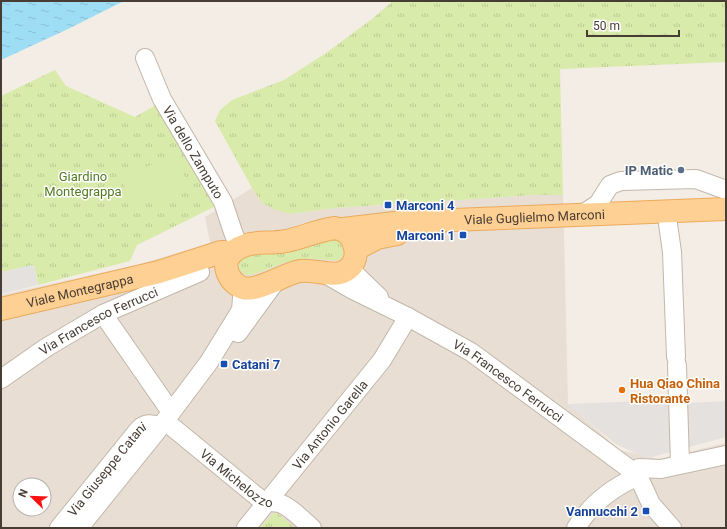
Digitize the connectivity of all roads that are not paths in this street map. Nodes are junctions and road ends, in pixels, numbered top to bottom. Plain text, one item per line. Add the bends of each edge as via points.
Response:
1 (145, 58) dead end
2 (726, 190) edge
3 (726, 209) edge
4 (581, 215) junction
5 (726, 222) edge
6 (668, 224) junction
7 (343, 230) junction
8 (233, 257) junction
9 (353, 258) junction
10 (159, 272) junction
11 (200, 272) junction
12 (322, 272) junction
13 (278, 278) junction
14 (242, 288) junction
15 (1, 309) edge
16 (103, 314) junction
17 (402, 314) junction
18 (210, 362) junction
19 (1, 379) edge
20 (166, 420) junction
21 (726, 455) edge
22 (680, 464) junction
23 (643, 473) junction
24 (267, 503) junction
25 (58, 528) edge
26 (79, 528) edge
27 (246, 528) edge
28 (312, 528) edge
29 (576, 528) edge
30 (672, 528) edge

1 - 8 street, Via dello Zamputo via 162,100 222,202 233,232
2 - 4 street via 696,179 621,181 610,185 598,204
3 - 4 main road, Viale Guglielmo Marconi
4 - 7 main road, Viale Guglielmo Marconi via 403,222
5 - 6 main road, Viale Guglielmo Marconi
6 - 9 main road, Viale Guglielmo Marconi via 392,234 377,238
6 - 22 street via 672,252
7 - 8 main road via 327,229 286,241 250,244
7 - 9 main road via 354,240
8 - 10 main road via 221,252
8 - 11 main road
8 - 14 main road via 233,281
9 - 12 main road via 344,272
9 - 17 street via 354,273
10 - 11 main road
10 - 15 main road, Viale Montegrappa
11 - 16 street, Via Francesco Ferrucci
12 - 13 main road via 300,271
12 - 17 street
13 - 14 main road via 255,288
13 - 18 street via 224,352
14 - 18 street via 241,310
16 - 19 street, Via Francesco Ferrucci via 47,347
16 - 20 street, Via Michelozzo
17 - 23 street, Via Francesco Ferrucci via 471,352 615,458
17 - 24 street, Via Antonio Garella via 382,360
18 - 20 street, Via Giuseppe Catani
20 - 24 street, Via Michelozzo via 260,500
20 - 25 street, Via Giuseppe Catani via 143,425
20 - 26 street, Via Giuseppe Catani
21 - 22 street
22 - 23 street
23 - 29 street via 608,493
23 - 30 street via 651,504
24 - 27 street, Via Antonio Garella
24 - 28 street, Via Michelozzo via 279,502

